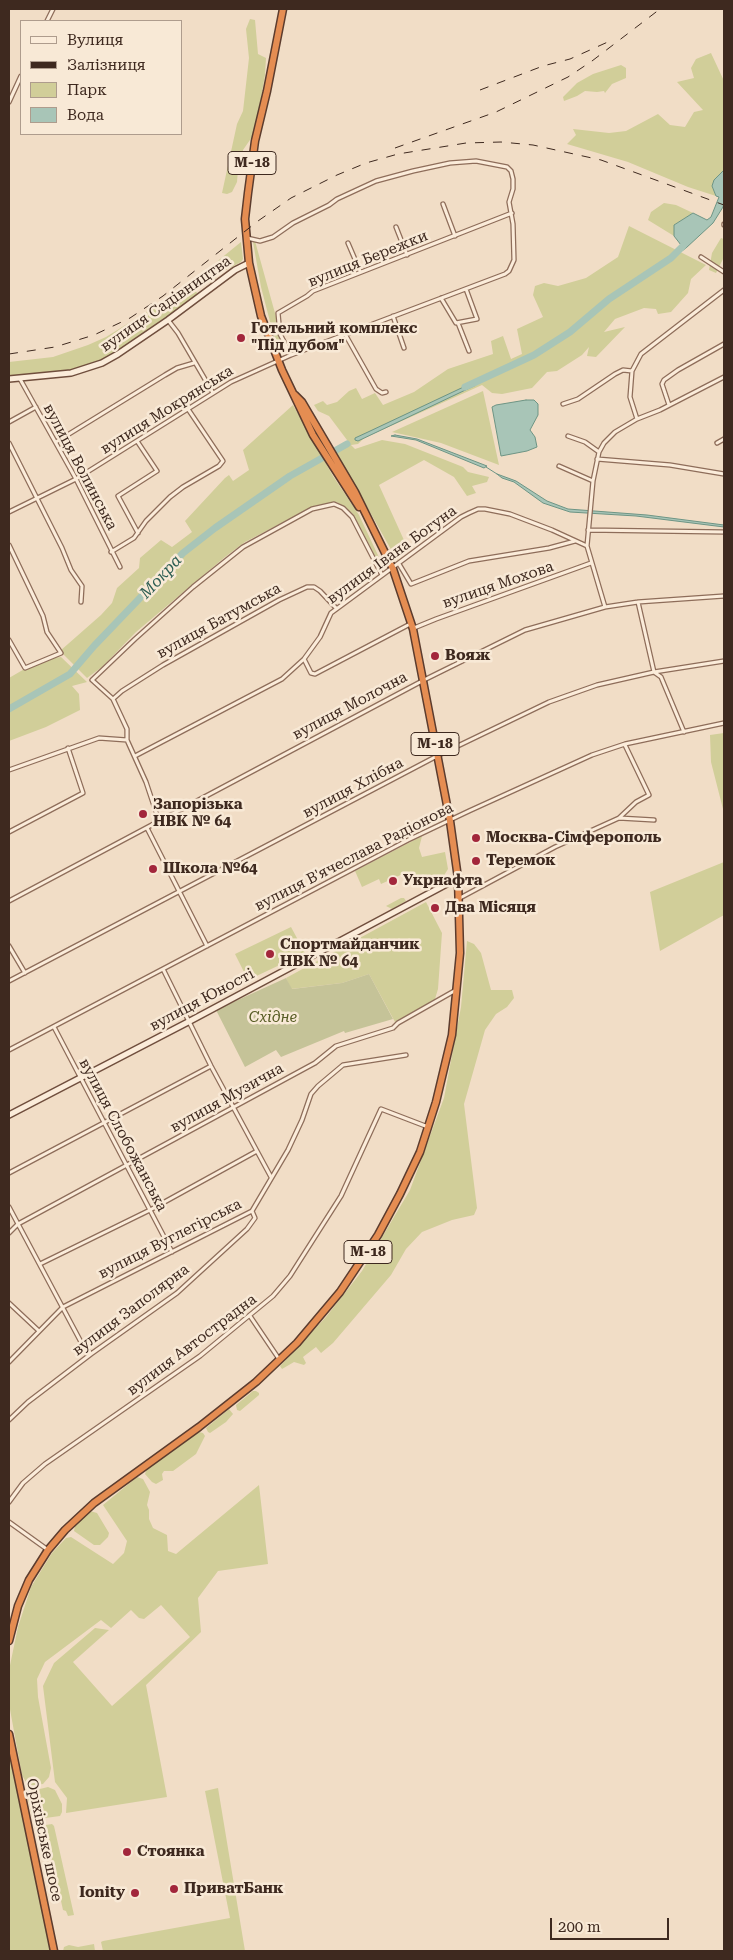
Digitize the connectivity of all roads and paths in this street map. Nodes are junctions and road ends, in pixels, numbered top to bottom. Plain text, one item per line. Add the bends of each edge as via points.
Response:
1 (283, 9) edge
2 (20, 78) edge
3 (9, 102) edge
4 (443, 204) dead end
5 (512, 213) junction
6 (396, 227) dead end
7 (455, 236) junction
8 (245, 238) junction
9 (348, 243) dead end
10 (407, 254) junction
11 (701, 257) dead end
12 (249, 263) junction
13 (360, 271) junction
14 (724, 272) edge
15 (466, 289) junction
16 (724, 290) edge
17 (441, 298) junction
18 (393, 316) junction
19 (168, 320) junction
20 (458, 323) junction
21 (345, 334) junction
22 (724, 344) edge
23 (404, 348) dead end
24 (469, 351) dead end
25 (291, 355) junction
26 (277, 360) junction
27 (194, 363) junction
28 (632, 371) junction
29 (724, 377) edge
30 (20, 378) junction
31 (9, 379) edge
32 (386, 392) dead end
33 (213, 393) junction
34 (295, 395) junction
35 (563, 404) dead end
36 (669, 405) junction
37 (36, 407) junction
38 (188, 409) junction
39 (637, 419) junction
40 (9, 422) edge
41 (568, 436) dead end
42 (724, 439) edge
43 (137, 441) junction
44 (56, 442) junction
45 (9, 443) edge
46 (717, 443) dead end
47 (600, 452) junction
48 (597, 459) junction
49 (559, 466) dead end
50 (339, 472) junction
51 (724, 474) edge
52 (76, 480) junction
53 (593, 481) junction
54 (37, 498) junction
55 (9, 512) edge
56 (588, 530) junction
57 (724, 532) edge
58 (138, 533) junction
59 (575, 541) junction
60 (9, 545) edge
61 (587, 546) junction
62 (111, 552) junction
63 (591, 563) junction
64 (399, 564) junction
65 (120, 567) dead end
66 (392, 569) junction
67 (382, 574) junction
68 (724, 596) edge
69 (81, 602) dead end
70 (638, 602) junction
71 (605, 607) junction
72 (336, 608) junction
73 (413, 626) junction
74 (9, 640) edge
75 (304, 659) junction
76 (724, 661) edge
77 (654, 672) junction
78 (424, 680) junction
79 (113, 699) junction
80 (724, 723) edge
81 (684, 732) junction
82 (127, 740) junction
83 (625, 744) junction
84 (68, 748) junction
85 (135, 756) junction
86 (437, 756) junction
87 (9, 770) edge
88 (618, 818) junction
89 (654, 820) dead end
90 (160, 821) junction
91 (450, 821) junction
92 (147, 828) junction
93 (9, 832) edge
94 (458, 878) junction
95 (179, 891) junction
96 (460, 898) junction
97 (9, 901) edge
98 (9, 946) edge
99 (207, 946) junction
100 (163, 969) junction
101 (25, 973) junction
102 (9, 981) edge
103 (458, 988) junction
104 (190, 1021) junction
105 (54, 1028) junction
106 (9, 1050) edge
107 (406, 1055) dead end
108 (211, 1066) junction
109 (80, 1078) junction
110 (233, 1108) junction
111 (9, 1115) edge
112 (103, 1122) junction
113 (429, 1127) junction
114 (257, 1151) junction
115 (126, 1165) junction
116 (9, 1173) edge
117 (272, 1177) junction
118 (9, 1207) edge
119 (150, 1210) junction
120 (252, 1211) junction
121 (18, 1224) junction
122 (9, 1233) edge
123 (172, 1252) junction
124 (40, 1264) junction
125 (9, 1303) edge
126 (63, 1307) junction
127 (250, 1316) junction
128 (39, 1331) junction
129 (91, 1354) junction
130 (280, 1360) junction
131 (9, 1362) edge
132 (9, 1420) edge
133 (9, 1502) edge
134 (9, 1522) edge
135 (48, 1550) junction
136 (9, 1641) edge
137 (9, 1734) edge
138 (54, 1951) edge

1 - 8 highway, М-18 via 255,141
2 - 3 street
4 - 7 street
5 - 7 street, вулиця Бережки
5 - 8 street via 509,200 513,184 509,168 476,162 450,163 376,181 273,237 260,241
5 - 15 street, вулиця Мокрянська via 515,252 509,271
6 - 10 street
7 - 10 street, вулиця Бережки
8 - 12 highway, М-18
9 - 13 street
10 - 13 street, вулиця Бережки
11 - 14 street
12 - 19 street, вулиця Садівництва
12 - 26 highway, М-18 via 261,316
13 - 25 street, вулиця Бережки via 313,291 278,312 280,334
15 - 17 street, вулиця Мокрянська
15 - 20 street via 478,318
16 - 28 street via 641,354
17 - 18 street, вулиця Мокрянська
17 - 20 street via 454,322
18 - 21 street, вулиця Мокрянська
18 - 23 street
19 - 27 street
19 - 30 street, вулиця Садівництва via 102,363 71,373
20 - 24 street
21 - 25 street, вулиця Мокрянська
21 - 32 street via 376,389
22 - 36 street via 664,380 662,384
25 - 26 street, вулиця Мокрянська
26 - 33 street, вулиця Мокрянська
26 - 34 highway, М-18
27 - 33 street
27 - 44 street via 177,368
28 - 35 street via 623,370 578,399
28 - 39 street via 630,398
29 - 36 street
30 - 31 street, вулиця Садівництва
30 - 37 street, вулиця Волинська
33 - 38 street, вулиця Мокрянська
34 - 50 highway, М-18 via 313,435
34 - 50 highway, М-18 via 319,431
36 - 39 street
37 - 40 street
37 - 44 street, вулиця Волинська
38 - 43 street, вулиця Мокрянська
38 - 58 street via 223,461 170,497
39 - 47 street via 616,432
41 - 47 street
42 - 46 street
43 - 52 street, вулиця Мокрянська
43 - 58 street via 158,471 118,496
44 - 52 street, вулиця Волинська
45 - 54 street
47 - 48 street
48 - 51 street via 670,465
48 - 53 street
49 - 53 street
50 - 66 highway, М-18 via 367,518
52 - 54 street, вулиця Мокрянська
52 - 62 street, вулиця Волинська
53 - 56 street
54 - 55 street, вулиця Мокрянська
54 - 69 street via 71,570 82,586
56 - 57 street
56 - 61 street
58 - 62 street
59 - 61 street, вулиця Івана Богуна
59 - 64 street via 470,561 411,584
59 - 64 street, вулиця Івана Богуна via 510,514 478,509 461,517
60 - 74 street via 43,616 47,632 61,652 25,668
61 - 63 street
62 - 65 street, вулиця Волинська
63 - 71 street
63 - 73 street, вулиця Мохова
64 - 66 street, вулиця Івана Богуна
66 - 67 street, вулиця Івана Богуна
66 - 73 highway, М-18
67 - 72 street, вулиця Івана Богуна
67 - 79 street via 352,517 343,508 334,504 312,509 243,547 128,645 92,680
68 - 70 street, вулиця Молочна
70 - 71 street, вулиця Молочна
70 - 77 street
71 - 78 street, вулиця Молочна via 525,630
72 - 75 street, вулиця Івана Богуна
72 - 79 street, вулиця Батумська via 320,591 307,587 163,665
73 - 75 street, вулиця Мохова via 315,674 311,673
73 - 78 highway, М-18
75 - 85 street, вулиця Івана Богуна via 276,682
76 - 77 street, вулиця Хлібна
77 - 81 street via 661,677
77 - 86 street, вулиця Хлібна via 597,685 549,702
78 - 86 highway, М-18
78 - 90 street, вулиця Молочна
79 - 82 street via 127,729
80 - 81 street, вулиця В'ячеслава Радіонова
81 - 83 street, вулиця В'ячеслава Радіонова
82 - 84 street via 100,738
82 - 85 street
83 - 88 street via 649,795
83 - 91 street, вулиця В'ячеслава Радіонова via 592,755
84 - 87 street
84 - 93 street via 83,793
85 - 90 street
86 - 91 highway, М-18
86 - 95 street, вулиця Хлібна
88 - 89 street
88 - 96 street via 554,847
90 - 92 street, вулиця Молочна
91 - 94 highway, М-18
91 - 99 street, вулиця В'ячеслава Радіонова
92 - 95 street
92 - 97 street, вулиця Молочна
94 - 96 highway, М-18
94 - 104 street, вулиця Юності
95 - 99 street
95 - 101 street, вулиця Хлібна
96 - 103 highway, М-18
98 - 101 street
99 - 100 street, вулиця В'ячеслава Радіонова
100 - 104 street
100 - 105 street, вулиця В'ячеслава Радіонова
101 - 102 street, вулиця Хлібна
103 - 110 street, вулиця Музична via 393,1028 336,1046 315,1063
103 - 113 highway, М-18 via 452,1035
104 - 108 street
104 - 109 street, вулиця Юності
105 - 106 street, вулиця В'ячеслава Радіонова
105 - 109 street, вулиця Слобожанська
107 - 117 street, вулиця Вуглегірська via 343,1065 318,1086 311,1094 288,1150
108 - 110 street
108 - 112 street
109 - 111 street, вулиця Юності
109 - 112 street, вулиця Слобожанська
110 - 114 street
110 - 115 street, вулиця Музична
112 - 115 street, вулиця Слобожанська
112 - 116 street
113 - 127 street, вулиця Автострадна via 381,1109 341,1196 303,1257 274,1296
113 - 130 highway, М-18 via 378,1235 340,1292
114 - 117 street
114 - 119 street
115 - 119 street, вулиця Слобожанська
115 - 121 street, вулиця Музична
117 - 120 street, вулиця Вуглегірська
118 - 121 street
119 - 123 street, вулиця Слобожанська
119 - 124 street
120 - 123 street, вулиця Вуглегірська
120 - 129 street, вулиця Заполярна via 255,1218 247,1229 177,1293
121 - 122 street, вулиця Музична
121 - 124 street
123 - 126 street, вулиця Вуглегірська
124 - 126 street
125 - 128 street
126 - 128 street, вулиця Вуглегірська
126 - 129 street
127 - 130 street
127 - 133 street, вулиця Автострадна via 200,1356 45,1464 23,1483
128 - 131 street, вулиця Вуглегірська
129 - 132 street, вулиця Заполярна
130 - 135 highway, М-18 via 199,1427 94,1503
134 - 135 street
135 - 136 highway, М-18 via 29,1580
137 - 138 highway, Оріхівське шосе

